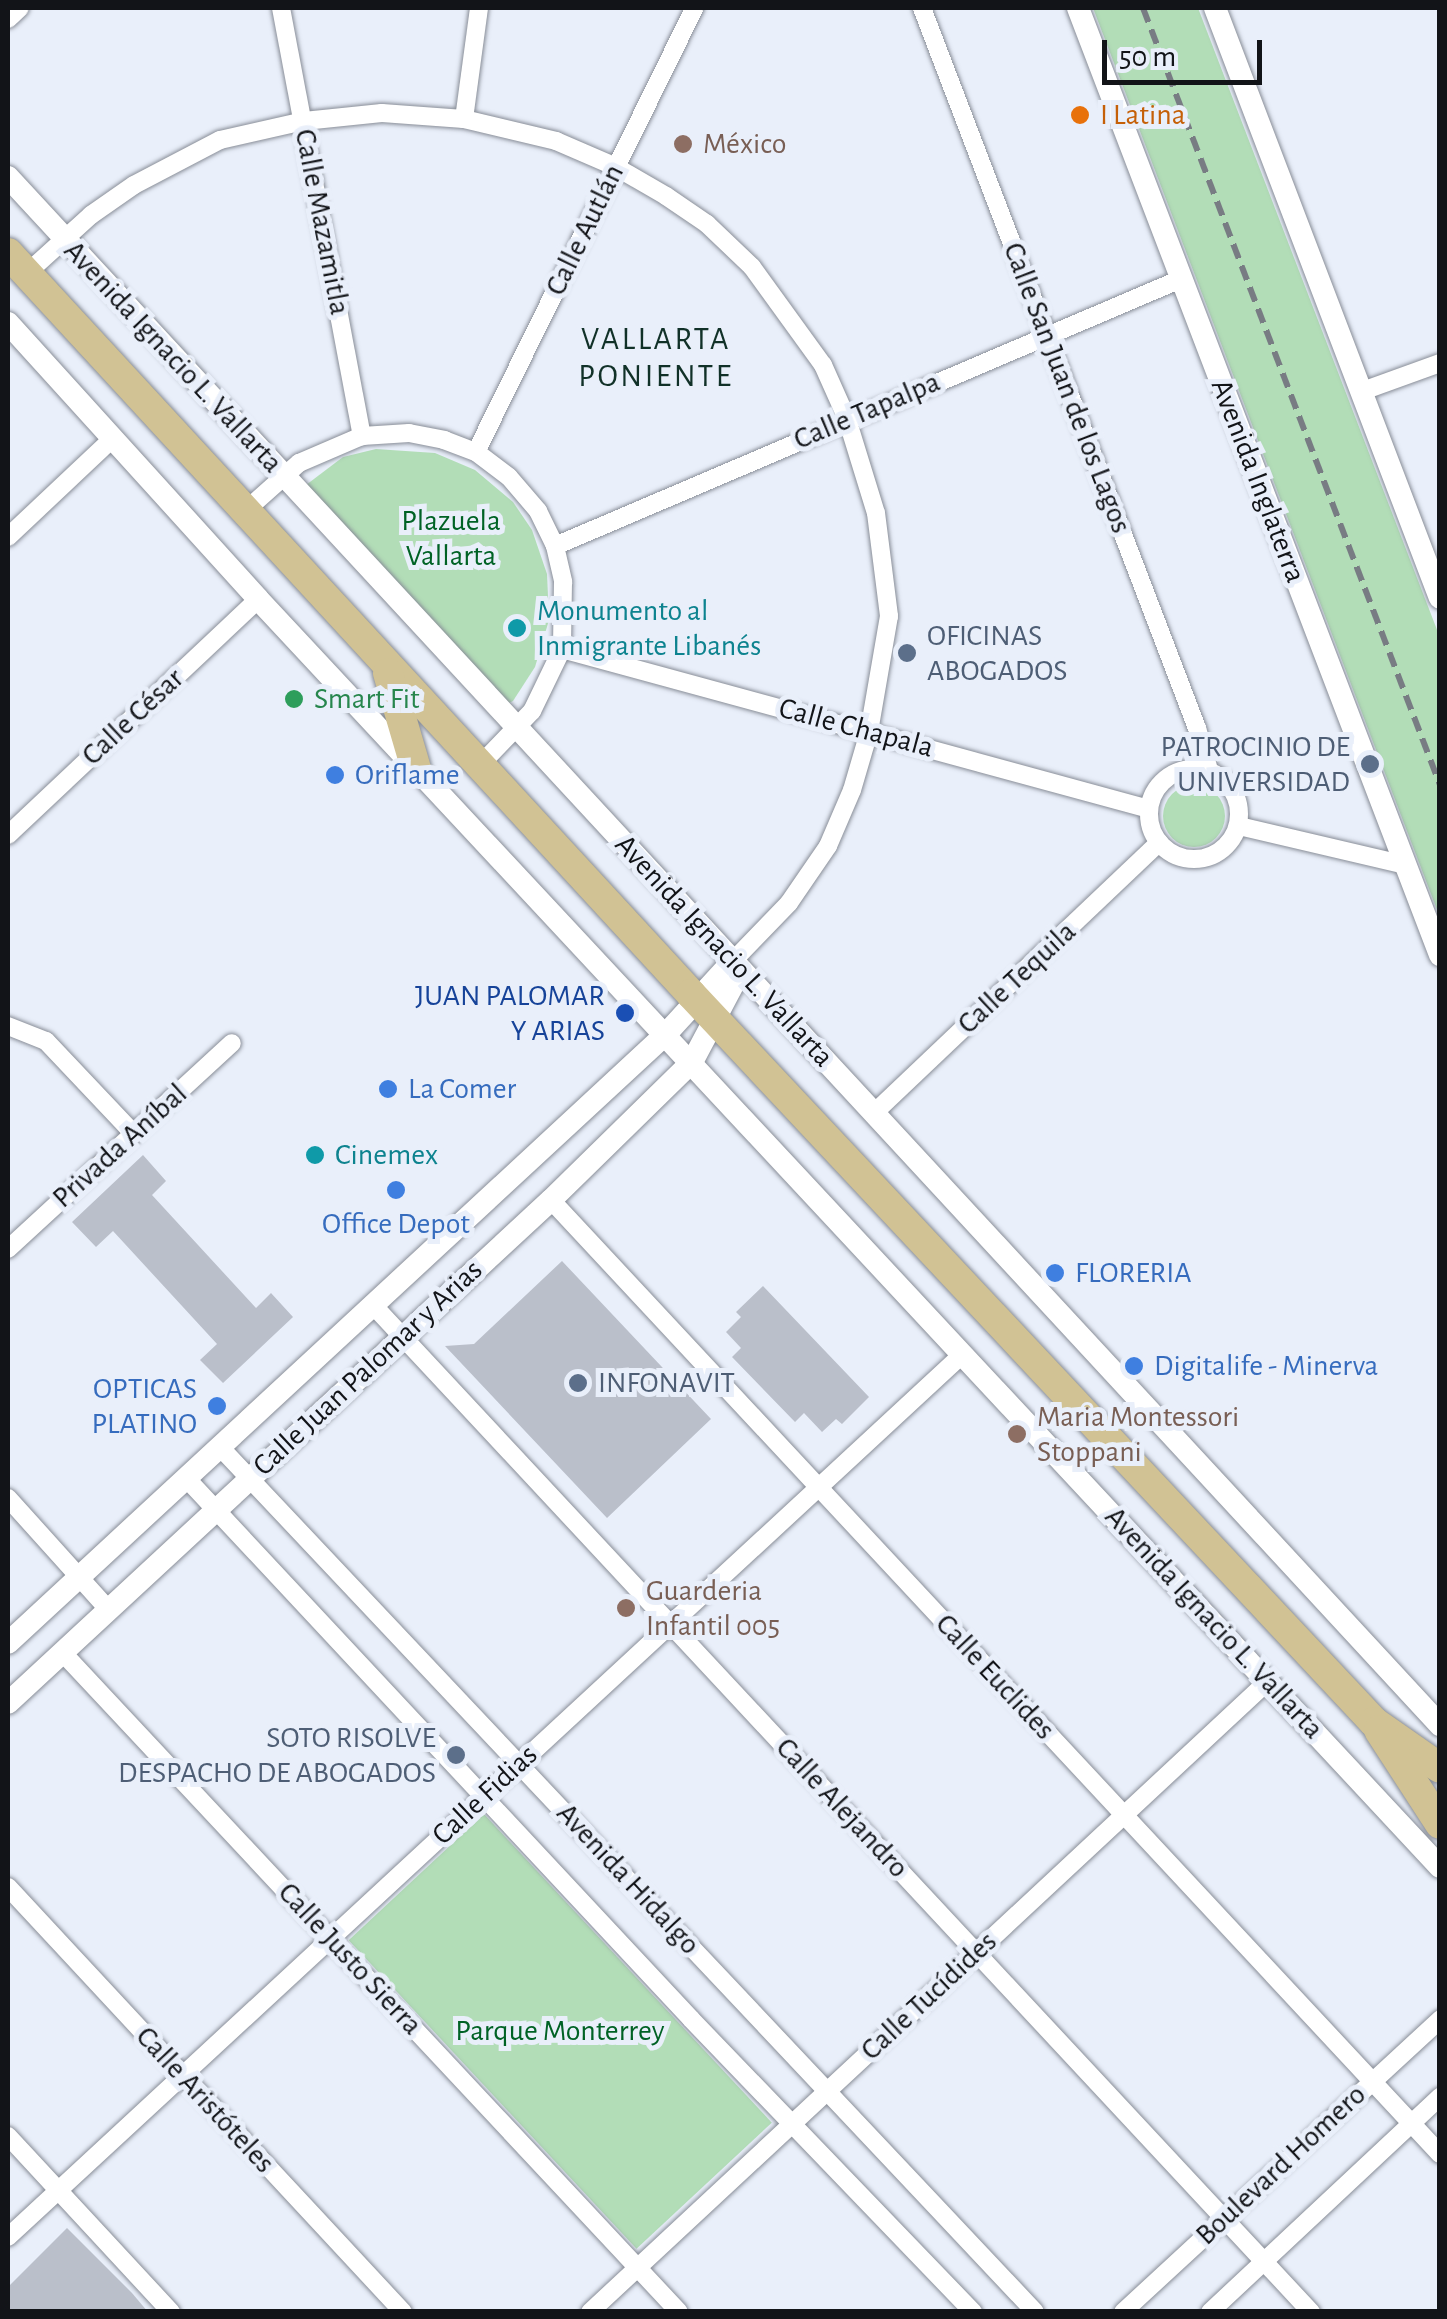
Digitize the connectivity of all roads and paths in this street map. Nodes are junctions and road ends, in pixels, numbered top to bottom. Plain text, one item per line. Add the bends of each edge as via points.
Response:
1 (20, 8) edge
2 (281, 8) edge
3 (480, 8) edge
4 (694, 8) edge
5 (922, 8) edge
6 (1078, 8) edge
7 (1215, 8) edge
8 (8, 20) edge
9 (464, 118) junction
10 (304, 122) junction
11 (616, 167) junction
12 (8, 177) edge
13 (64, 239) junction
14 (17, 264) edge
15 (1181, 280) junction
16 (8, 324) edge
17 (1048, 336) junction
18 (1440, 363) edge
19 (1360, 392) junction
20 (847, 419) junction
21 (362, 436) junction
22 (112, 439) junction
23 (476, 452) junction
24 (282, 474) junction
25 (244, 512) junction
26 (8, 536) edge
27 (555, 546) junction
28 (1439, 594) edge
29 (258, 599) junction
30 (562, 648) junction
31 (386, 666) junction
32 (518, 729) junction
33 (869, 732) junction
34 (479, 766) junction
35 (416, 768) junction
36 (1208, 770) junction
37 (1149, 809) junction
38 (1239, 826) junction
39 (8, 835) edge
40 (1159, 843) junction
41 (1405, 865) junction
42 (1440, 955) edge
43 (737, 966) junction
44 (706, 1010) junction
45 (8, 1026) edge
46 (666, 1034) junction
47 (232, 1044) dead end
48 (692, 1062) junction
49 (874, 1113) junction
50 (134, 1134) junction
51 (551, 1200) junction
52 (8, 1249) edge
53 (372, 1304) junction
54 (403, 1336) junction
55 (963, 1354) junction
56 (220, 1448) junction
57 (248, 1478) junction
58 (187, 1479) junction
59 (818, 1487) junction
60 (8, 1498) edge
61 (215, 1508) junction
62 (79, 1578) junction
63 (108, 1609) junction
64 (671, 1624) junction
65 (8, 1643) edge
66 (62, 1652) junction
67 (1268, 1680) junction
68 (8, 1703) edge
69 (1374, 1722) junction
70 (1440, 1725) edge
71 (520, 1764) junction
72 (1440, 1768) edge
73 (484, 1796) junction
74 (1124, 1815) junction
75 (1434, 1818) edge
76 (1440, 1867) edge
77 (8, 1888) edge
78 (331, 1938) junction
79 (976, 1952) junction
80 (1440, 2019) edge
81 (182, 2076) junction
82 (1371, 2081) junction
83 (826, 2092) junction
84 (1440, 2097) edge
85 (1410, 2123) junction
86 (792, 2124) junction
87 (8, 2136) edge
88 (1440, 2154) edge
89 (58, 2191) junction
90 (1223, 2218) junction
91 (8, 2238) edge
92 (1263, 2260) junction
93 (638, 2267) junction
94 (171, 2312) edge
95 (403, 2312) edge
96 (590, 2312) edge
97 (679, 2312) edge
98 (973, 2312) edge
99 (1035, 2312) edge
100 (1123, 2312) edge
101 (1210, 2312) edge
102 (1311, 2312) edge

1 - 8 street
2 - 10 street, Calle Mazamitla
3 - 9 street
4 - 11 street, Calle Autlán
5 - 17 street, Calle San Juan de los Lagos
6 - 15 street, Avenida Inglaterra
7 - 19 street
9 - 10 street via 382,113
9 - 11 street via 512,127
10 - 13 street via 220,140 178,160
10 - 21 street, Calle Mazamitla
11 - 20 street via 707,224 752,266 823,365
11 - 23 street, Calle Autlán
12 - 13 street, Avenida Ignacio L. Vallarta
13 - 14 street
13 - 24 street, Avenida Ignacio L. Vallarta
14 - 25 main road, Avenida Ignacio L. Vallarta
15 - 17 street, Calle Tapalpa
15 - 41 street, Avenida Inglaterra
16 - 22 street, Avenida Ignacio L. Vallarta
17 - 20 street, Calle Tapalpa
17 - 36 street, Calle San Juan de los Lagos
18 - 19 street
19 - 28 street
20 - 27 street, Calle Tapalpa
20 - 33 street via 876,514 889,616
21 - 23 street via 409,433
21 - 24 street
22 - 26 street
22 - 29 street, Avenida Ignacio L. Vallarta
23 - 27 street via 538,511
24 - 25 street
24 - 32 street, Avenida Ignacio L. Vallarta
25 - 31 main road, Avenida Ignacio L. Vallarta
27 - 30 street via 563,582
29 - 35 street, Avenida Ignacio L. Vallarta
29 - 39 street, Calle César
30 - 32 street via 548,686
30 - 33 street, Calle Chapala
31 - 34 main road, Avenida Ignacio L. Vallarta
31 - 35 main road
32 - 34 street
32 - 43 street, Avenida Ignacio L. Vallarta
33 - 37 street, Calle Chapala
33 - 43 street via 828,846
34 - 44 main road, Avenida Ignacio L. Vallarta
35 - 46 street, Avenida Ignacio L. Vallarta
36 - 37 street via 1170,775
36 - 38 street via 1238,799
37 - 40 street
38 - 40 street via 1224,850 1197,860
38 - 41 street
40 - 49 street, Calle Tequila
41 - 42 street, Avenida Inglaterra
43 - 44 street
43 - 49 street, Avenida Ignacio L. Vallarta
44 - 46 street, Calle Juan Palomar y Arias
44 - 48 street, Calle Juan Palomar y Arias
44 - 69 main road, Avenida Ignacio L. Vallarta
45 - 50 street via 46,1041
46 - 48 street, Avenida Ignacio L. Vallarta
46 - 53 street, Calle Juan Palomar y Arias
47 - 50 street, Privada Aníbal
48 - 51 street, Calle Juan Palomar y Arias
48 - 55 street, Avenida Ignacio L. Vallarta
49 - 70 street, Avenida Ignacio L. Vallarta
50 - 52 street, Privada Aníbal
51 - 54 street, Calle Juan Palomar y Arias
51 - 59 street, Calle Euclides
53 - 54 street, Calle Alejandro
53 - 56 street, Calle Juan Palomar y Arias
54 - 57 street, Calle Juan Palomar y Arias
54 - 64 street, Calle Alejandro
55 - 59 street, Calle Fidias
55 - 67 street, Avenida Ignacio L. Vallarta
56 - 57 street, Avenida Hidalgo
56 - 58 street, Calle Juan Palomar y Arias
57 - 61 street, Calle Juan Palomar y Arias
57 - 71 street, Avenida Hidalgo
58 - 61 street, Avenida Hidalgo
58 - 62 street, Calle Juan Palomar y Arias
59 - 64 street, Calle Fidias
59 - 74 street, Calle Euclides
60 - 62 street
61 - 63 street, Calle Juan Palomar y Arias
61 - 73 street, Avenida Hidalgo
62 - 63 street
62 - 65 street, Calle Juan Palomar y Arias
63 - 66 street, Calle Juan Palomar y Arias
64 - 71 street, Calle Fidias
64 - 79 street, Calle Alejandro
66 - 68 street, Calle Juan Palomar y Arias
66 - 78 street, Calle Justo Sierra
67 - 74 street, Calle Tucídides
67 - 76 street, Avenida Ignacio L. Vallarta
69 - 72 main road, Avenida Ignacio L. Vallarta
69 - 75 main road, Avenida Ignacio L. Vallarta
71 - 73 street, Calle Fidias
71 - 83 street, Avenida Hidalgo
73 - 78 street, Calle Fidias
73 - 86 street, Avenida Hidalgo
74 - 79 street, Calle Tucídides
74 - 82 street, Calle Euclides
77 - 81 street, Calle Aristóteles
78 - 81 street, Calle Fidias
78 - 93 street, Calle Justo Sierra
79 - 83 street, Calle Tucídides
79 - 90 street, Calle Alejandro
80 - 82 street, Boulevard Homero
81 - 89 street, Calle Fidias
81 - 95 street, Calle Aristóteles
82 - 85 street, Calle Euclides
82 - 90 street, Boulevard Homero
83 - 86 street, Calle Tucídides
83 - 99 street, Avenida Hidalgo
84 - 85 street, Boulevard Homero
85 - 88 street, Calle Euclides
85 - 92 street, Boulevard Homero
86 - 93 street, Calle Tucídides
86 - 98 street, Avenida Hidalgo
87 - 89 street
89 - 91 street, Calle Fidias
89 - 94 street
90 - 92 street, Calle Alejandro
90 - 100 street, Boulevard Homero
92 - 101 street, Boulevard Homero
92 - 102 street, Calle Alejandro
93 - 96 street, Calle Tucídides
93 - 97 street, Calle Justo Sierra

